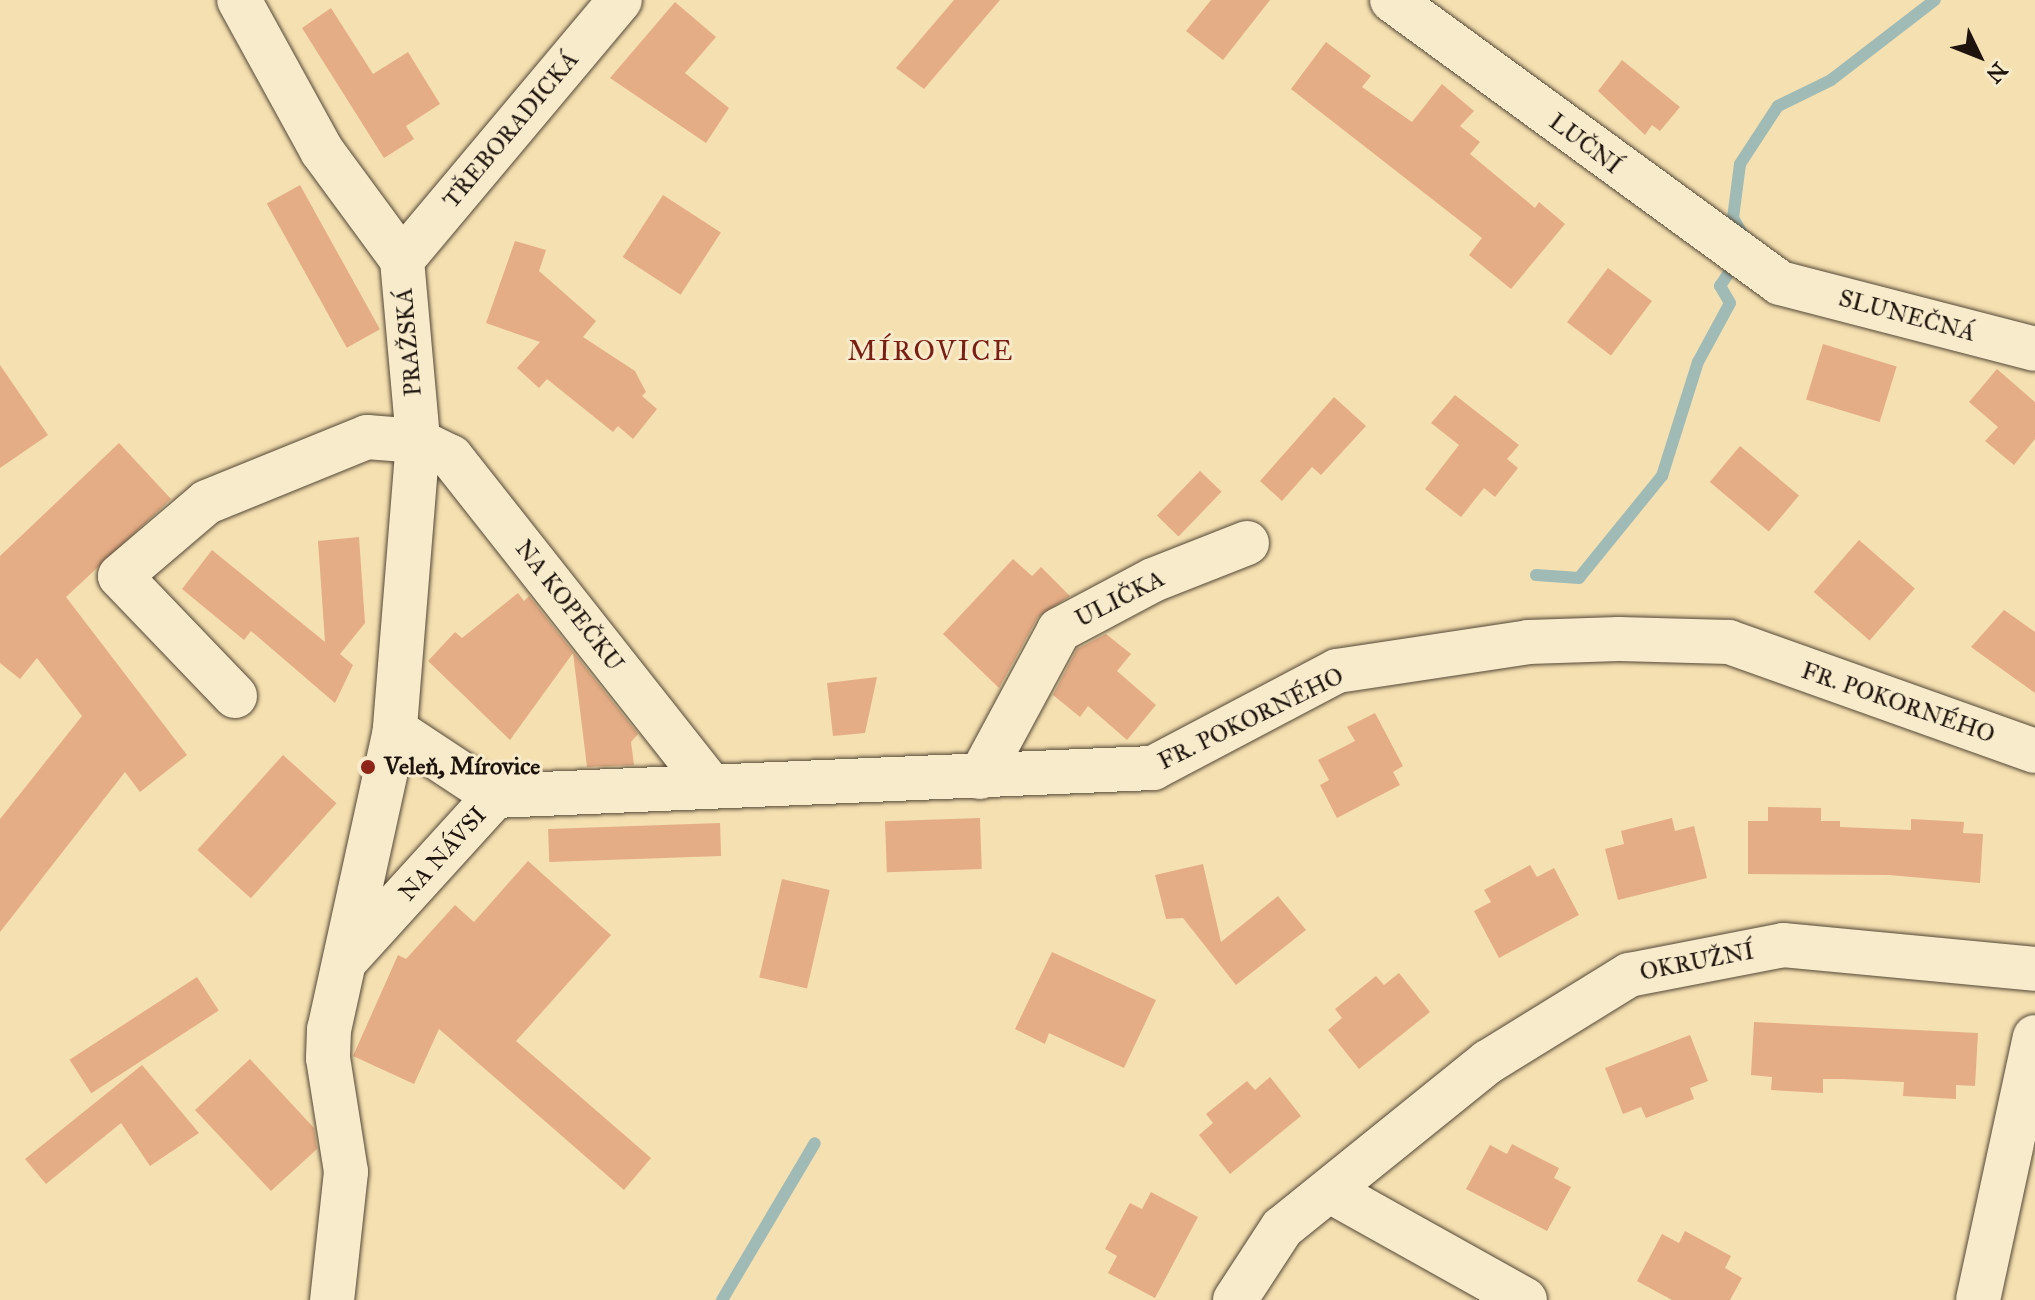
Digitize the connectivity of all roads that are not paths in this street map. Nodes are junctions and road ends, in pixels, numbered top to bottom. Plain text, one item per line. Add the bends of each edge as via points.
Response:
1 (239, 0) edge
2 (620, 0) edge
3 (1392, 0) edge
4 (402, 260) junction
5 (1780, 283) joint
6 (2035, 349) edge
7 (418, 441) junction
8 (1247, 543) dead end
9 (235, 696) dead end
10 (395, 730) junction
11 (2035, 751) edge
12 (980, 777) junction
13 (709, 784) junction
14 (495, 796) junction
15 (342, 965) junction
16 (2035, 969) edge
17 (2035, 1037) edge
18 (1332, 1192) junction
19 (332, 1300) edge
20 (1235, 1300) edge
21 (1525, 1300) edge
22 (1978, 1300) edge

1 - 4 street, PRAŽSKÁ via 322,151
2 - 4 street, TŘEBORADICKÁ
3 - 5 street, LUČNÍ via 1720,245
4 - 7 street, PRAŽSKÁ
5 - 6 street, SLUNEČNÁ
7 - 9 street via 367,437 207,502 120,576
7 - 10 street, PRAŽSKÁ
7 - 13 street, NA KOPEČKU via 451,457
8 - 12 street, ULIČKA via 1153,580 1059,630
10 - 14 street, NA NÁVSI
10 - 15 street, NA NÁVSI
11 - 12 street, FR. POKORNÉHO via 1729,642 1619,639 1528,642 1337,671 1153,768
12 - 13 street, FR. POKORNÉHO
13 - 14 street, FR. POKORNÉHO
14 - 15 street, NA NÁVSI
15 - 19 street, NA NÁVSI via 328,1058 342,1130 345,1203
16 - 18 street, OKRUŽNÍ via 1783,945 1629,975 1488,1062
17 - 22 street
18 - 20 street, OKRUŽNÍ via 1282,1228
18 - 21 street

